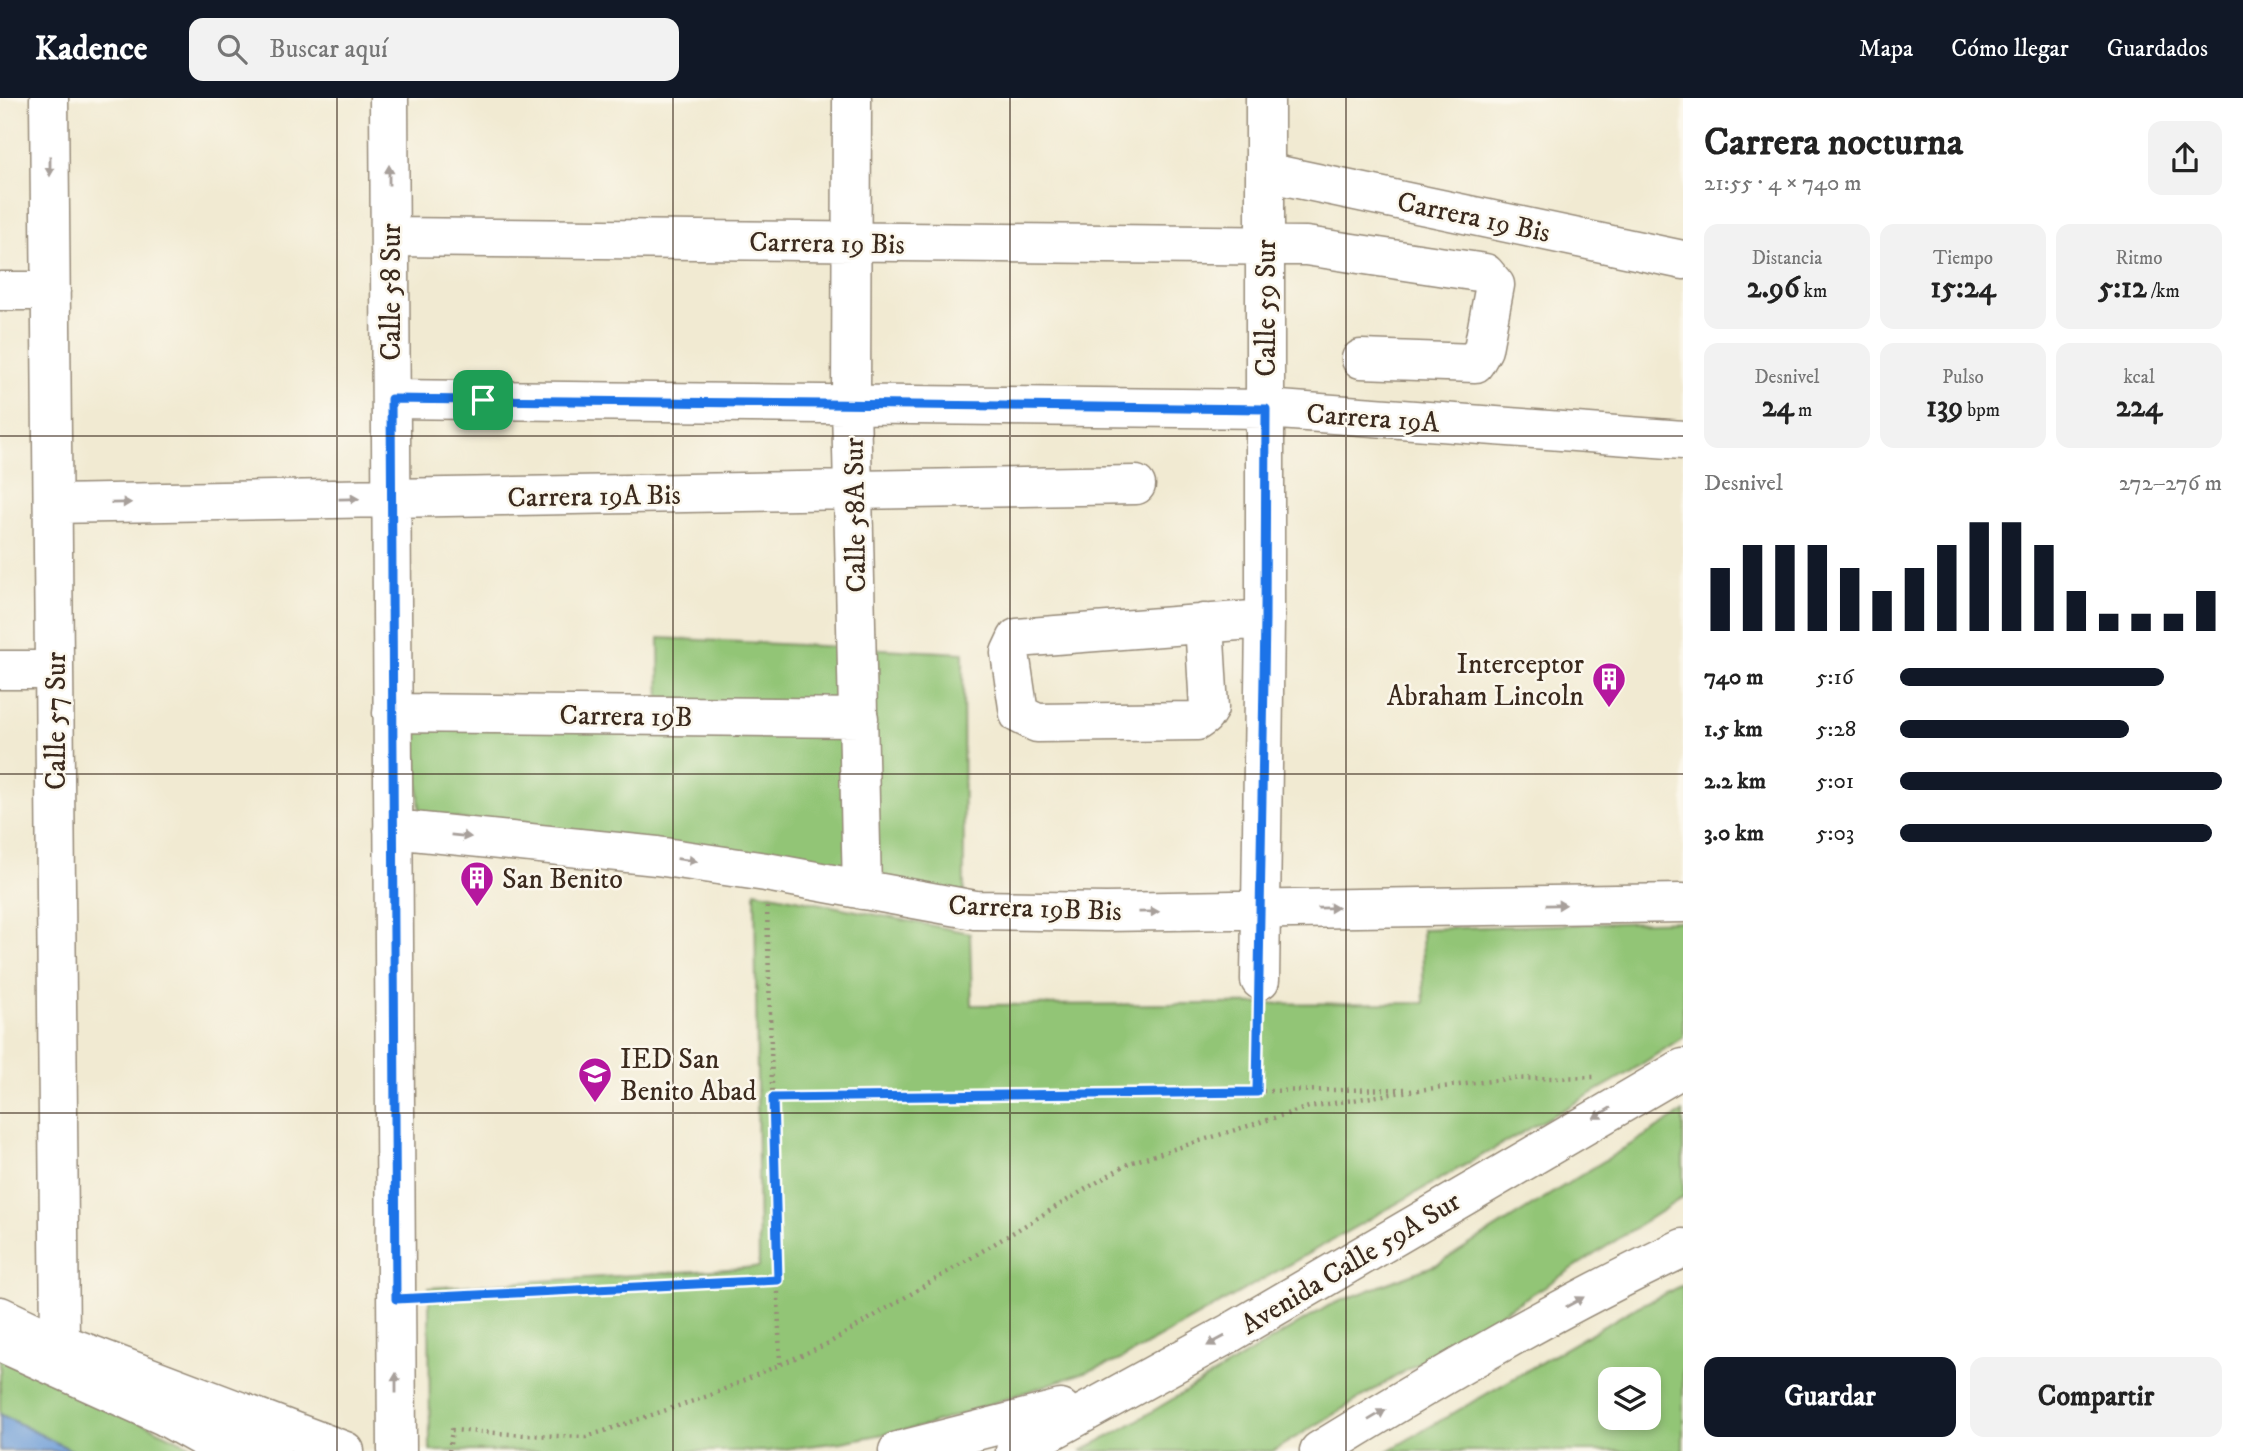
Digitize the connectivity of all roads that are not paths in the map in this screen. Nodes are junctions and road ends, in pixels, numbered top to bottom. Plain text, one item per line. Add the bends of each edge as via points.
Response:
1 (50, 98) edge
2 (389, 98) edge
3 (852, 98) edge
4 (1265, 98) edge
5 (1265, 172) junction
6 (390, 237) junction
7 (852, 242) junction
8 (1265, 247) junction
9 (1683, 261) edge
10 (0, 291) edge
11 (51, 291) junction
12 (1361, 359) dead end
13 (391, 399) junction
14 (851, 404) junction
15 (1266, 409) junction
16 (1683, 440) edge
17 (1136, 485) dead end
18 (853, 491) junction
19 (391, 498) junction
20 (53, 504) junction
21 (1265, 619) junction
22 (1204, 623) junction
23 (0, 670) edge
24 (54, 670) junction
25 (392, 713) junction
26 (859, 718) junction
27 (393, 829) junction
28 (862, 890) junction
29 (1683, 903) edge
30 (1260, 909) junction
31 (1260, 981) road end
32 (1673, 1075) edge
33 (1683, 1240) edge
34 (1683, 1248) edge
35 (1617, 1279) junction
36 (0, 1316) edge
37 (0, 1342) edge
38 (60, 1343) junction
39 (1124, 1392) junction
40 (227, 1451) edge
41 (271, 1451) edge
42 (345, 1451) edge
43 (397, 1451) edge
44 (898, 1451) edge
45 (1015, 1451) edge
46 (1319, 1451) edge

1 -> 11 main road, Calle 57 Sur
6 -> 2 main road, Calle 58 Sur
3 - 7 main road, Calle 58A Sur
4 - 5 main road, Calle 59 Sur
5 - 8 main road, Calle 59 Sur
5 - 9 main road, Carrera 19 Bis
6 - 7 main road, Carrera 19 Bis
6 - 13 main road, Calle 58 Sur
7 - 8 main road, Carrera 19 Bis
7 - 14 main road, Calle 58A Sur
8 - 12 main road, Carrera 19 Bis via 1306,246 1485,273 1495,285 1483,349 1475,363
8 - 15 main road, Calle 59 Sur
10 - 11 main road
11 - 20 main road, Calle 57 Sur
13 - 14 main road, Carrera 19A
13 - 19 main road, Calle 58 Sur
14 - 15 main road, Carrera 19A
14 - 18 main road, Calle 58A Sur
15 - 16 main road, Carrera 19A
15 - 21 main road, Calle 59 Sur
17 - 18 main road, Carrera 19A Bis
18 - 19 main road, Carrera 19A Bis
18 - 26 main road, Calle 58A Sur
20 -> 19 main road, Carrera 19A Bis
19 - 25 main road, Calle 58 Sur
20 - 24 main road, Calle 57 Sur
21 - 22 main road
21 - 30 main road, Calle 59 Sur
22 - 22 main road via 1017,638 1010,653 1019,714 1037,723 1197,721 1209,708
23 - 24 main road
24 - 38 main road, Calle 57 Sur
25 - 26 main road, Carrera 19B
25 - 27 main road, Calle 58 Sur
26 - 28 main road, Calle 58A Sur
27 -> 28 main road, Carrera 19B Bis via 657,856
43 -> 27 main road, Calle 58 Sur
28 -> 30 main road, Carrera 19B Bis via 975,910
30 -> 29 main road, Carrera 19B Bis
30 - 31 main road, Calle 59 Sur
32 -> 39 main road, Avenida Calle 59A Sur
33 - 35 main road
34 - 35 main road
46 -> 35 main road
36 - 38 main road
37 - 40 main road via 163,1416
38 - 41 main road
38 - 42 main road
39 - 44 main road
39 - 45 main road, Avenida Calle 59A Sur

